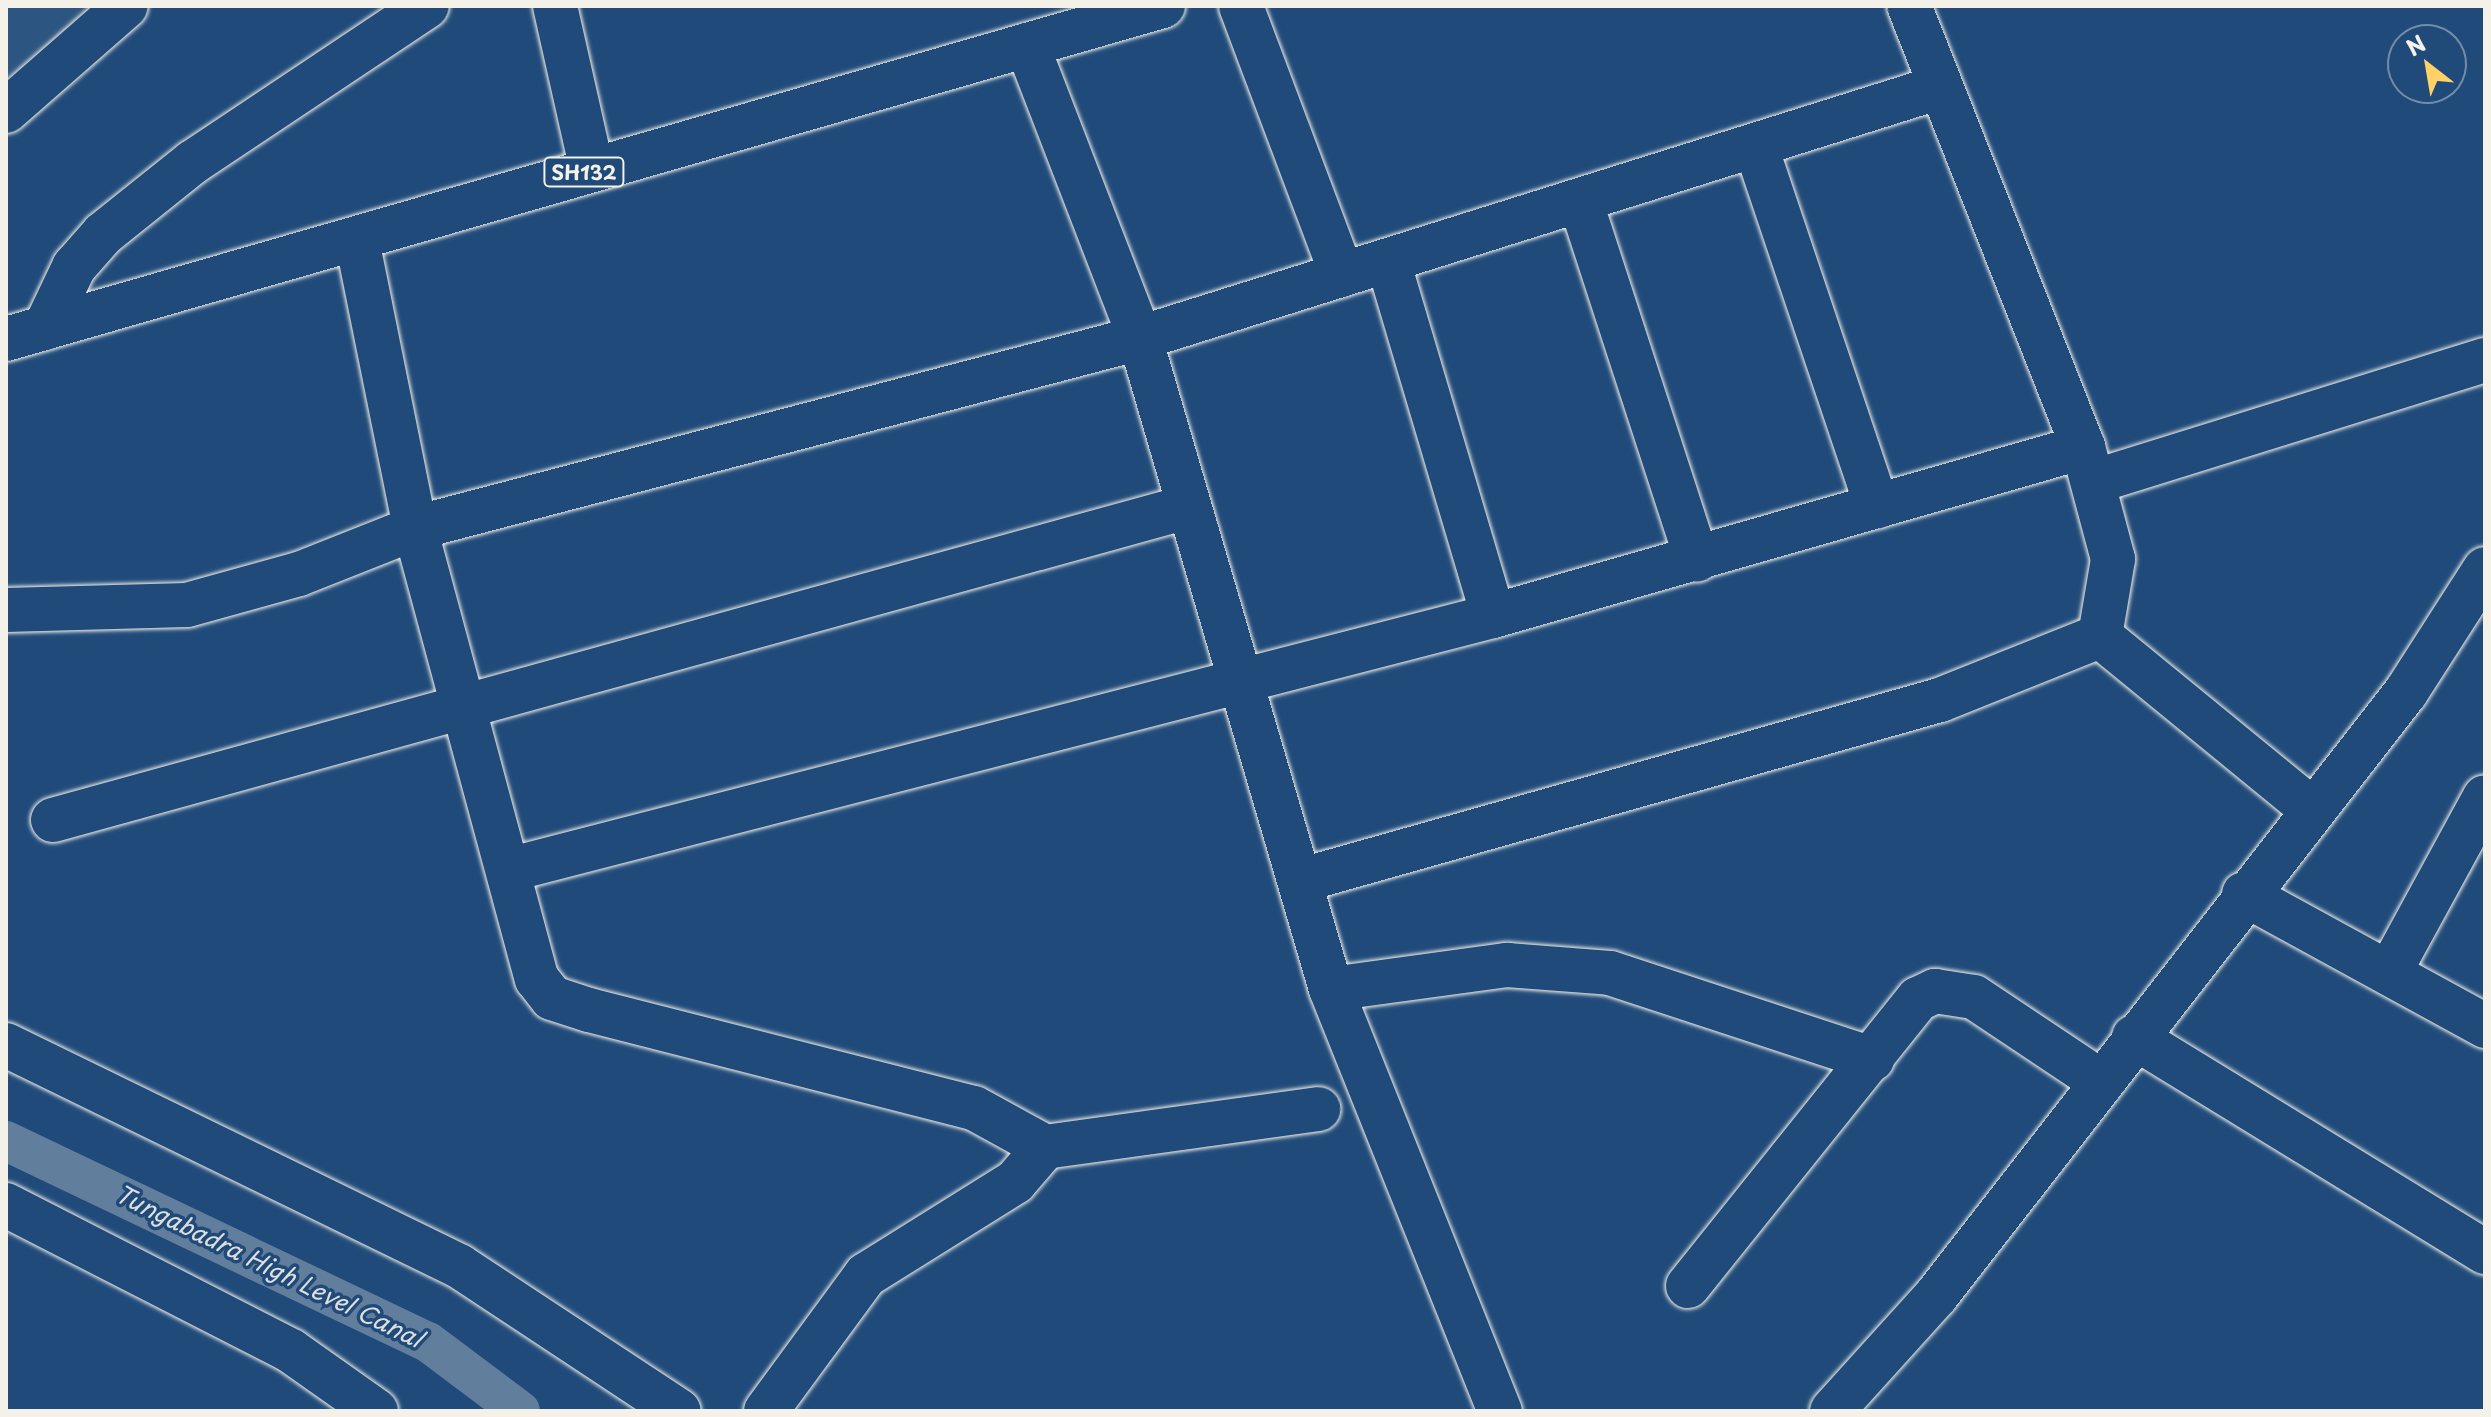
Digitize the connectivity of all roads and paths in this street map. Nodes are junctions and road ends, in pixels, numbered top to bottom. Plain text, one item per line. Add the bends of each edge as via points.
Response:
1 (126, 6) edge
2 (427, 6) edge
3 (555, 6) edge
4 (1163, 6) edge
5 (1241, 6) edge
6 (1909, 6) edge
7 (1027, 45) junction
8 (1937, 88) junction
9 (6, 111) edge
10 (1757, 150) junction
11 (592, 170) junction
12 (1581, 203) junction
13 (357, 240) junction
14 (1388, 261) junction
15 (1342, 275) junction
16 (25, 334) edge
17 (1140, 338) junction
18 (2485, 360) edge
19 (2088, 464) junction
20 (1877, 506) junction
21 (1187, 507) junction
22 (415, 528) junction
23 (1697, 560) junction
24 (2485, 569) edge
25 (6, 610) edge
26 (1493, 616) junction
27 (2100, 636) junction
28 (1243, 677) junction
29 (464, 709) junction
30 (2485, 797) edge
31 (2310, 808) junction
32 (53, 820) dead end
33 (512, 869) junction
34 (1302, 880) junction
35 (2244, 894) junction
36 (2389, 973) junction
37 (1331, 989) junction
38 (2485, 1026) edge
39 (2134, 1037) junction
40 (6, 1045) edge
41 (1872, 1059) junction
42 (2100, 1081) junction
43 (1318, 1109) dead end
44 (1045, 1147) junction
45 (6, 1205) edge
46 (2485, 1252) edge
47 (1688, 1286) dead end
48 (376, 1411) edge
49 (679, 1411) edge
50 (766, 1411) edge
51 (1500, 1411) edge
52 (1832, 1411) edge

1 - 9 street
2 - 16 street via 193,162 103,234
3 - 11 street
4 - 7 street, SH132
5 - 15 street
6 - 8 street
7 - 11 street, SH132
7 - 17 street
8 - 10 street
8 - 19 street
10 - 12 street
10 - 20 street
11 - 13 street, SH132
12 - 14 street
12 - 23 street
13 - 16 street, SH132
13 - 22 street
14 - 15 street
14 - 26 street
15 - 17 street
17 - 21 street
17 - 22 street
18 - 19 street
19 - 20 street
19 - 27 street via 2113,559
20 - 23 street
21 - 28 street
21 - 29 street
22 - 25 street via 299,574 187,605
22 - 29 street
23 - 26 street
24 - 31 street via 2406,692
26 - 28 street
27 - 31 street
27 - 34 street via 1940,700
28 - 33 street
28 - 34 street
29 - 32 street
29 - 33 street
30 - 36 street
31 - 35 street
33 - 44 street via 537,979 552,998 974,1108
34 - 37 street
35 - 36 street
35 - 39 street
36 - 38 street
37 - 41 street via 1507,965 1610,973
37 - 51 street
39 - 42 street
39 - 46 street
40 - 49 street via 459,1266
41 - 42 street via 1918,999 1958,990
41 - 47 street
42 - 52 street via 1936,1296
43 - 44 street
44 - 50 street via 1015,1182 866,1275
45 - 48 street via 291,1351

